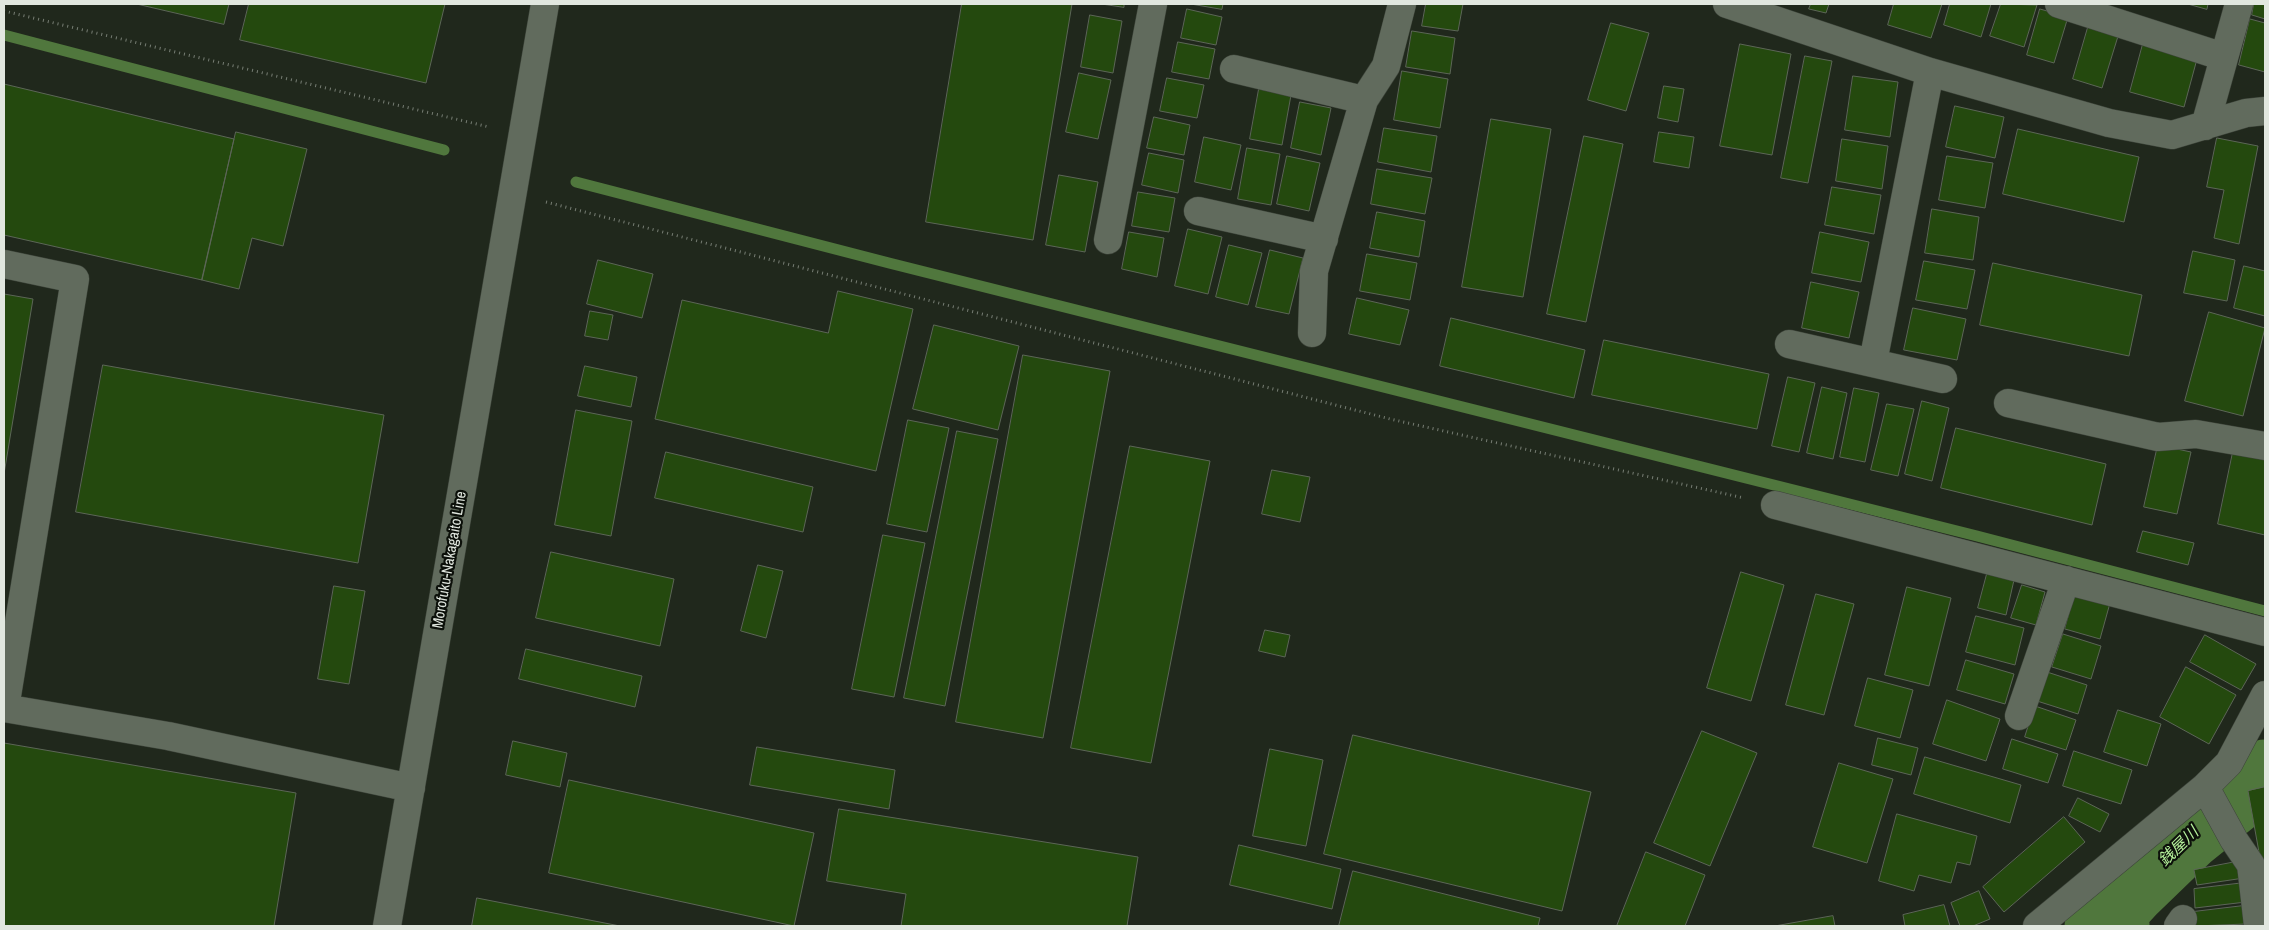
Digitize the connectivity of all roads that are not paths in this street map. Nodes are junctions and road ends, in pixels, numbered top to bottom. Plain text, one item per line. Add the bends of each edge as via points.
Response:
1 (545, 4) edge
2 (1153, 4) edge
3 (1402, 4) edge
4 (1727, 4) edge
5 (2059, 4) edge
6 (2239, 4) edge
7 (1763, 9) edge
8 (2224, 57) junction
9 (1234, 69) dead end
10 (1930, 72) junction
11 (1364, 100) junction
12 (2265, 111) edge
13 (2205, 126) junction
14 (1198, 211) dead end
15 (1324, 239) junction
16 (1108, 240) dead end
17 (4, 264) edge
18 (1312, 333) dead end
19 (1789, 344) dead end
20 (1873, 362) junction
21 (1943, 379) dead end
22 (2008, 403) dead end
23 (2265, 446) edge
24 (1775, 505) road end
25 (2066, 580) junction
26 (2265, 632) edge
27 (2265, 695) edge
28 (5, 708) edge
29 (2019, 716) dead end
30 (2205, 786) junction
31 (411, 788) junction
32 (387, 926) edge
33 (2037, 926) edge
34 (2258, 926) edge

1 - 31 street, Morofuku-Nakagaito Line
2 - 16 street
3 - 11 street via 1386,66
4 - 7 street
5 - 8 street
6 - 8 street
7 - 10 street
8 - 13 street
9 - 11 street
10 - 13 street via 2109,123 2172,135
10 - 20 street
11 - 15 street
12 - 13 street via 2246,113
14 - 15 street
15 - 18 street via 1314,271
17 - 28 street via 75,279
19 - 20 street
20 - 21 street
22 - 23 street via 2158,437 2196,434
24 - 25 street
25 - 26 street
25 - 29 street
27 - 30 street via 2229,763
28 - 31 street via 168,736
30 - 33 street
30 - 34 street via 2251,865
31 - 32 street, Morofuku-Nakagaito Line

